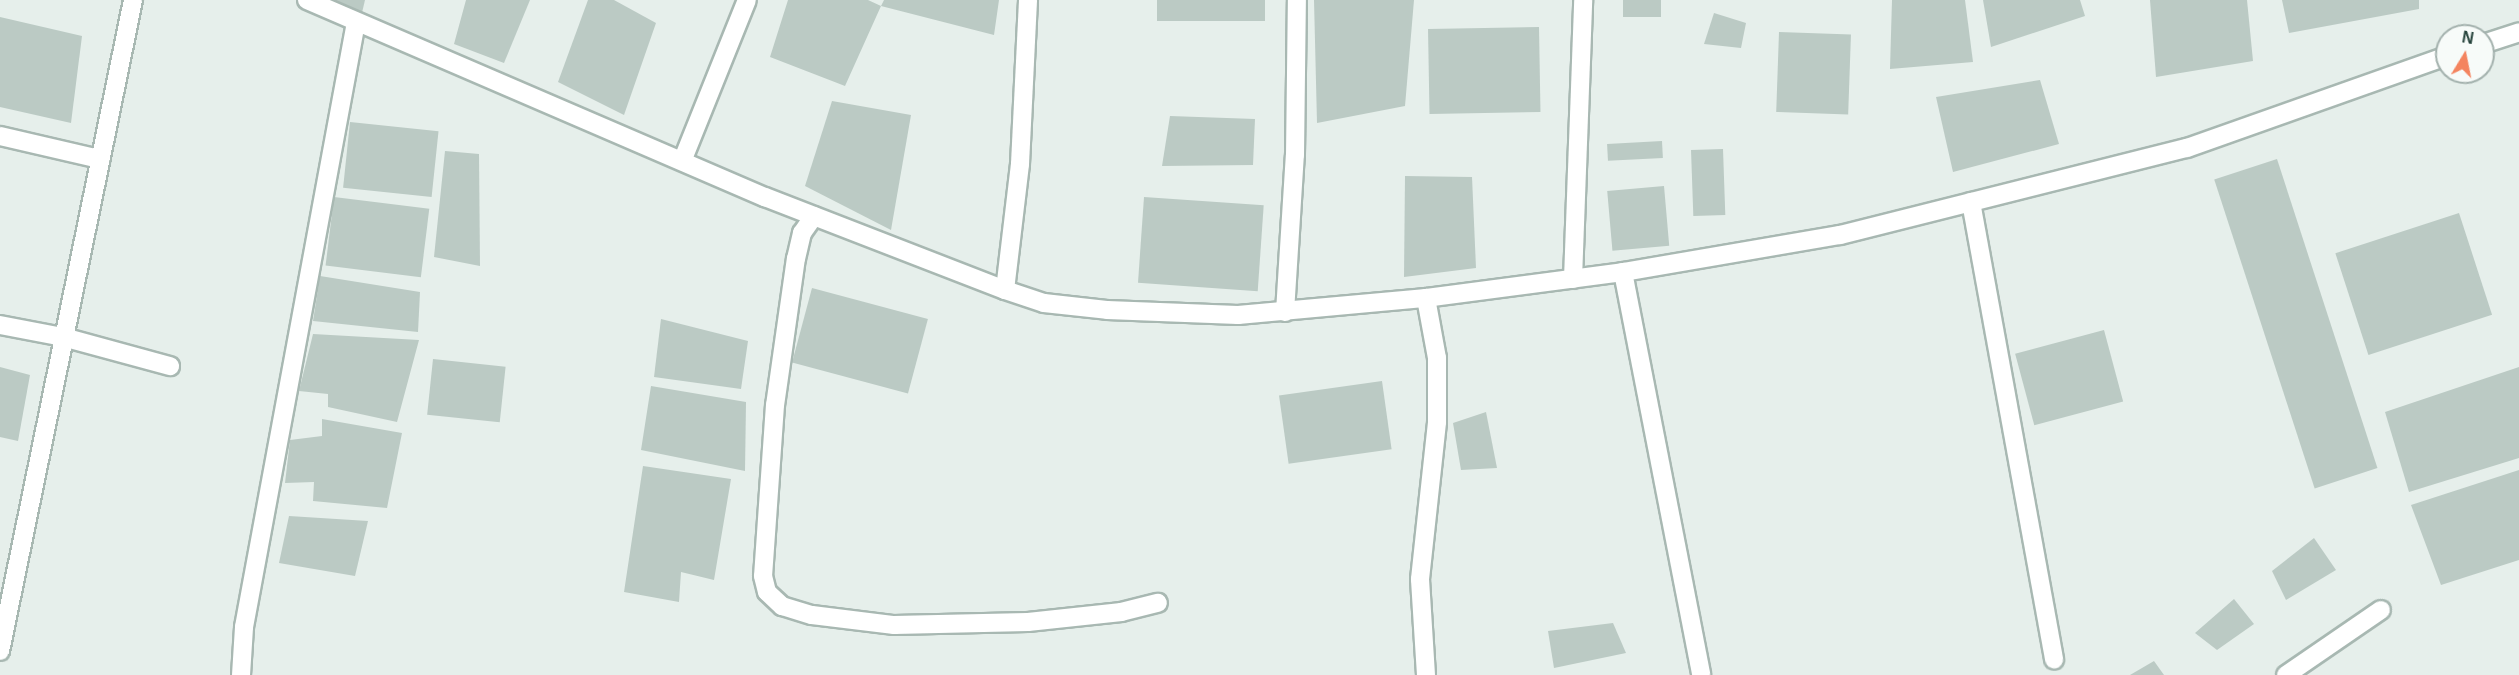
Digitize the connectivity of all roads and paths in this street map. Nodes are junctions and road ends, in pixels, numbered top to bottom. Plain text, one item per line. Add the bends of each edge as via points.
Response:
1 (133, 0) edge
2 (307, 0) edge
3 (747, 0) edge
4 (1028, 0) edge
5 (1298, 0) edge
6 (1583, 0) edge
7 (356, 22) junction
8 (2519, 32) edge
9 (2495, 40) edge
10 (2435, 60) edge
11 (0, 135) edge
12 (100, 159) junction
13 (683, 159) junction
14 (1971, 202) junction
15 (814, 216) junction
16 (1623, 272) junction
17 (1573, 279) junction
18 (1005, 290) junction
19 (1426, 298) junction
20 (1285, 312) junction
21 (0, 325) edge
22 (63, 337) junction
23 (170, 366) dead end
24 (1158, 603) dead end
25 (2381, 610) dead end
26 (0, 651) edge
27 (2054, 660) dead end
28 (241, 675) edge
29 (1426, 675) edge
30 (1701, 675) edge
31 (2286, 675) edge

1 - 12 street
2 - 7 street
3 - 13 street
4 - 18 street via 1020,164
5 - 20 street via 1295,154
6 - 17 street
7 - 13 street
7 - 28 street via 246,615
8 - 9 street
10 - 14 street via 2187,148
11 - 12 street
12 - 22 street
13 - 15 street
14 - 16 street via 1840,235
14 - 27 street
15 - 18 street
15 - 24 street via 802,233 796,258 775,405 763,576 767,592 782,606 812,615 894,625 1028,622 1120,612
16 - 17 street
16 - 30 street
17 - 19 street
18 - 20 street via 1044,303 1107,310 1238,315
19 - 20 street
19 - 29 street via 1437,358 1437,422 1420,579
21 - 22 street
22 - 23 street
22 - 26 street
25 - 31 street

